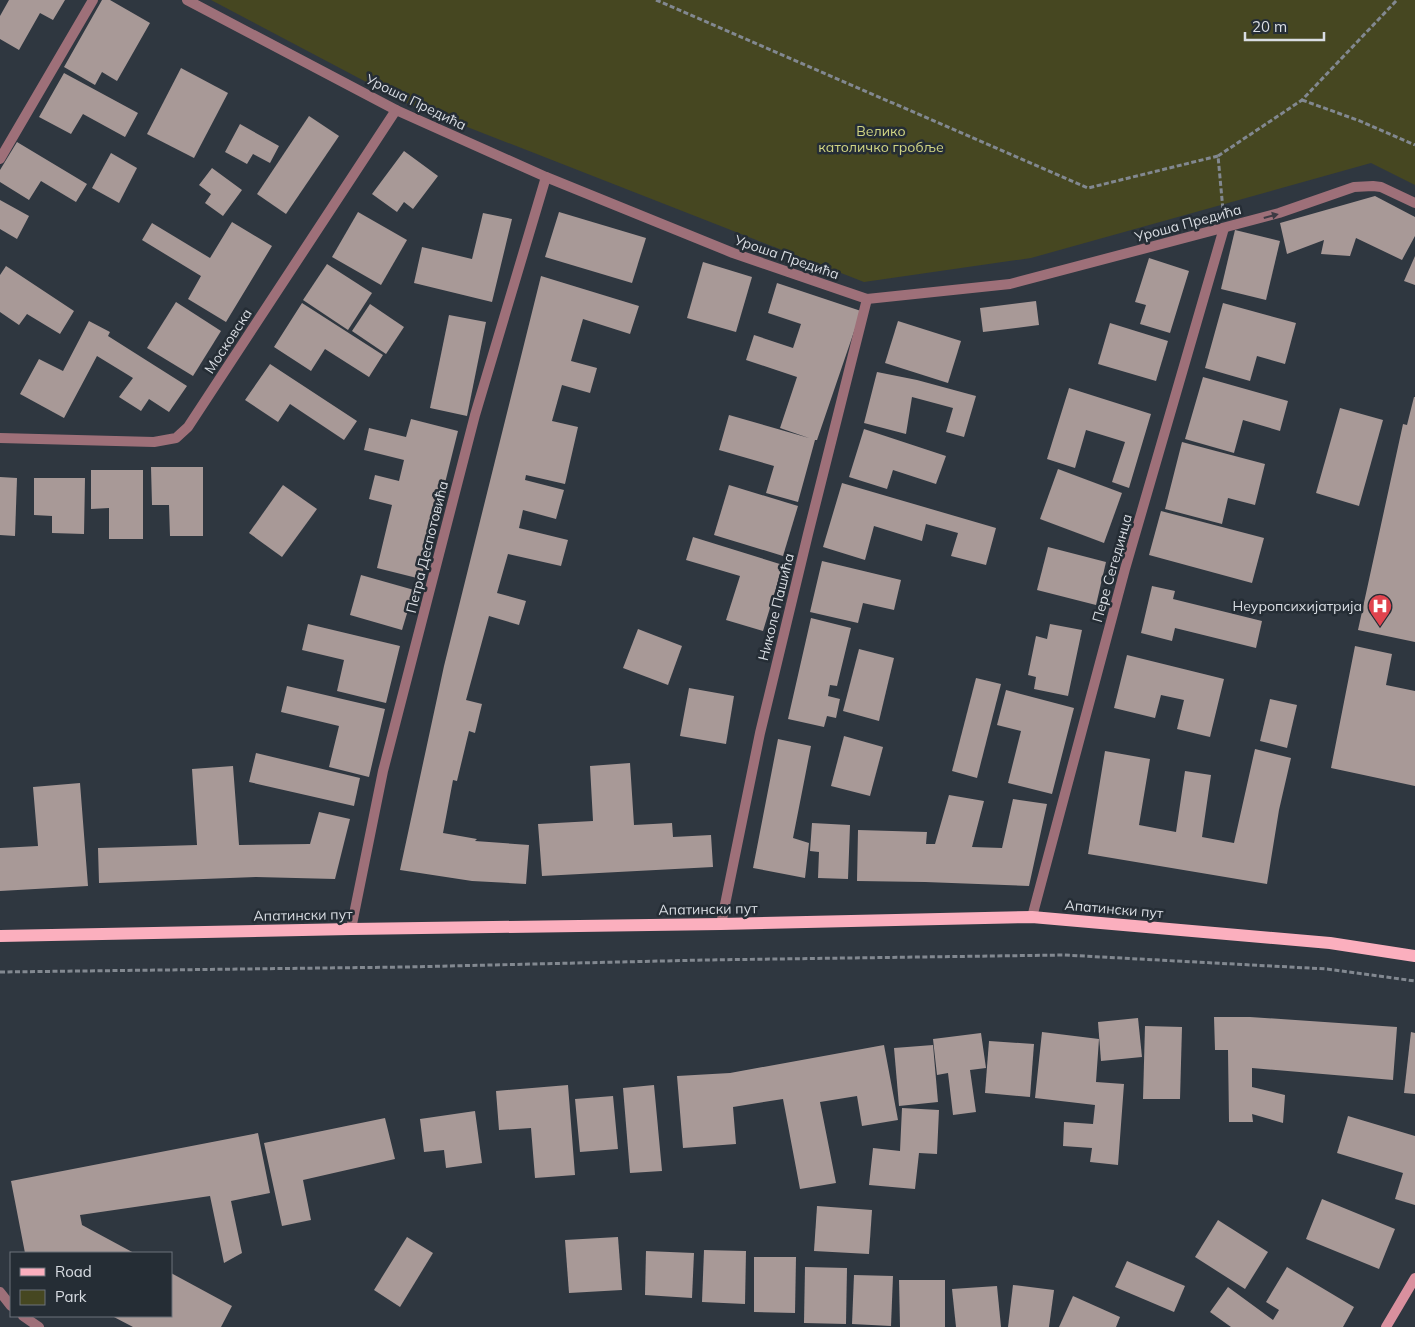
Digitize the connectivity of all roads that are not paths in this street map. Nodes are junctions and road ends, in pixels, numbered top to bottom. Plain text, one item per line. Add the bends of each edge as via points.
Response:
1 (93, 0) edge
2 (187, 0) edge
3 (396, 110) junction
4 (0, 159) edge
5 (546, 177) junction
6 (1415, 203) edge
7 (1224, 228) junction
8 (868, 300) junction
9 (0, 438) edge
10 (1032, 917) junction
11 (721, 924) junction
12 (351, 929) junction
13 (0, 936) edge
14 (1415, 956) edge
15 (1415, 1278) edge
16 (0, 1292) edge
17 (10, 1305) edge
18 (24, 1317) edge
19 (39, 1327) edge
20 (1386, 1327) edge

1 - 4 street
2 - 3 street, Уроша Предића
3 - 5 street, Уроша Предића
3 - 9 street, Московска via 188,427 176,438 154,442
5 - 8 street, Уроша Предића via 733,253
5 - 12 street, Петра Деспотовића via 475,415 383,771
7 -> 6 street, Уроша Предића via 1279,214 1354,187 1382,187
7 - 8 street, Уроша Предића via 1010,284
7 - 10 street, Пере Сегединца via 1125,570
8 - 11 street, Николе Пашића via 760,733
10 - 11 main road, Апатински пут
10 - 14 main road, Апатински пут via 1330,943
11 - 12 main road, Апатински пут
12 - 13 main road, Апатински пут
15 - 20 street
16 - 17 street
18 - 19 street

